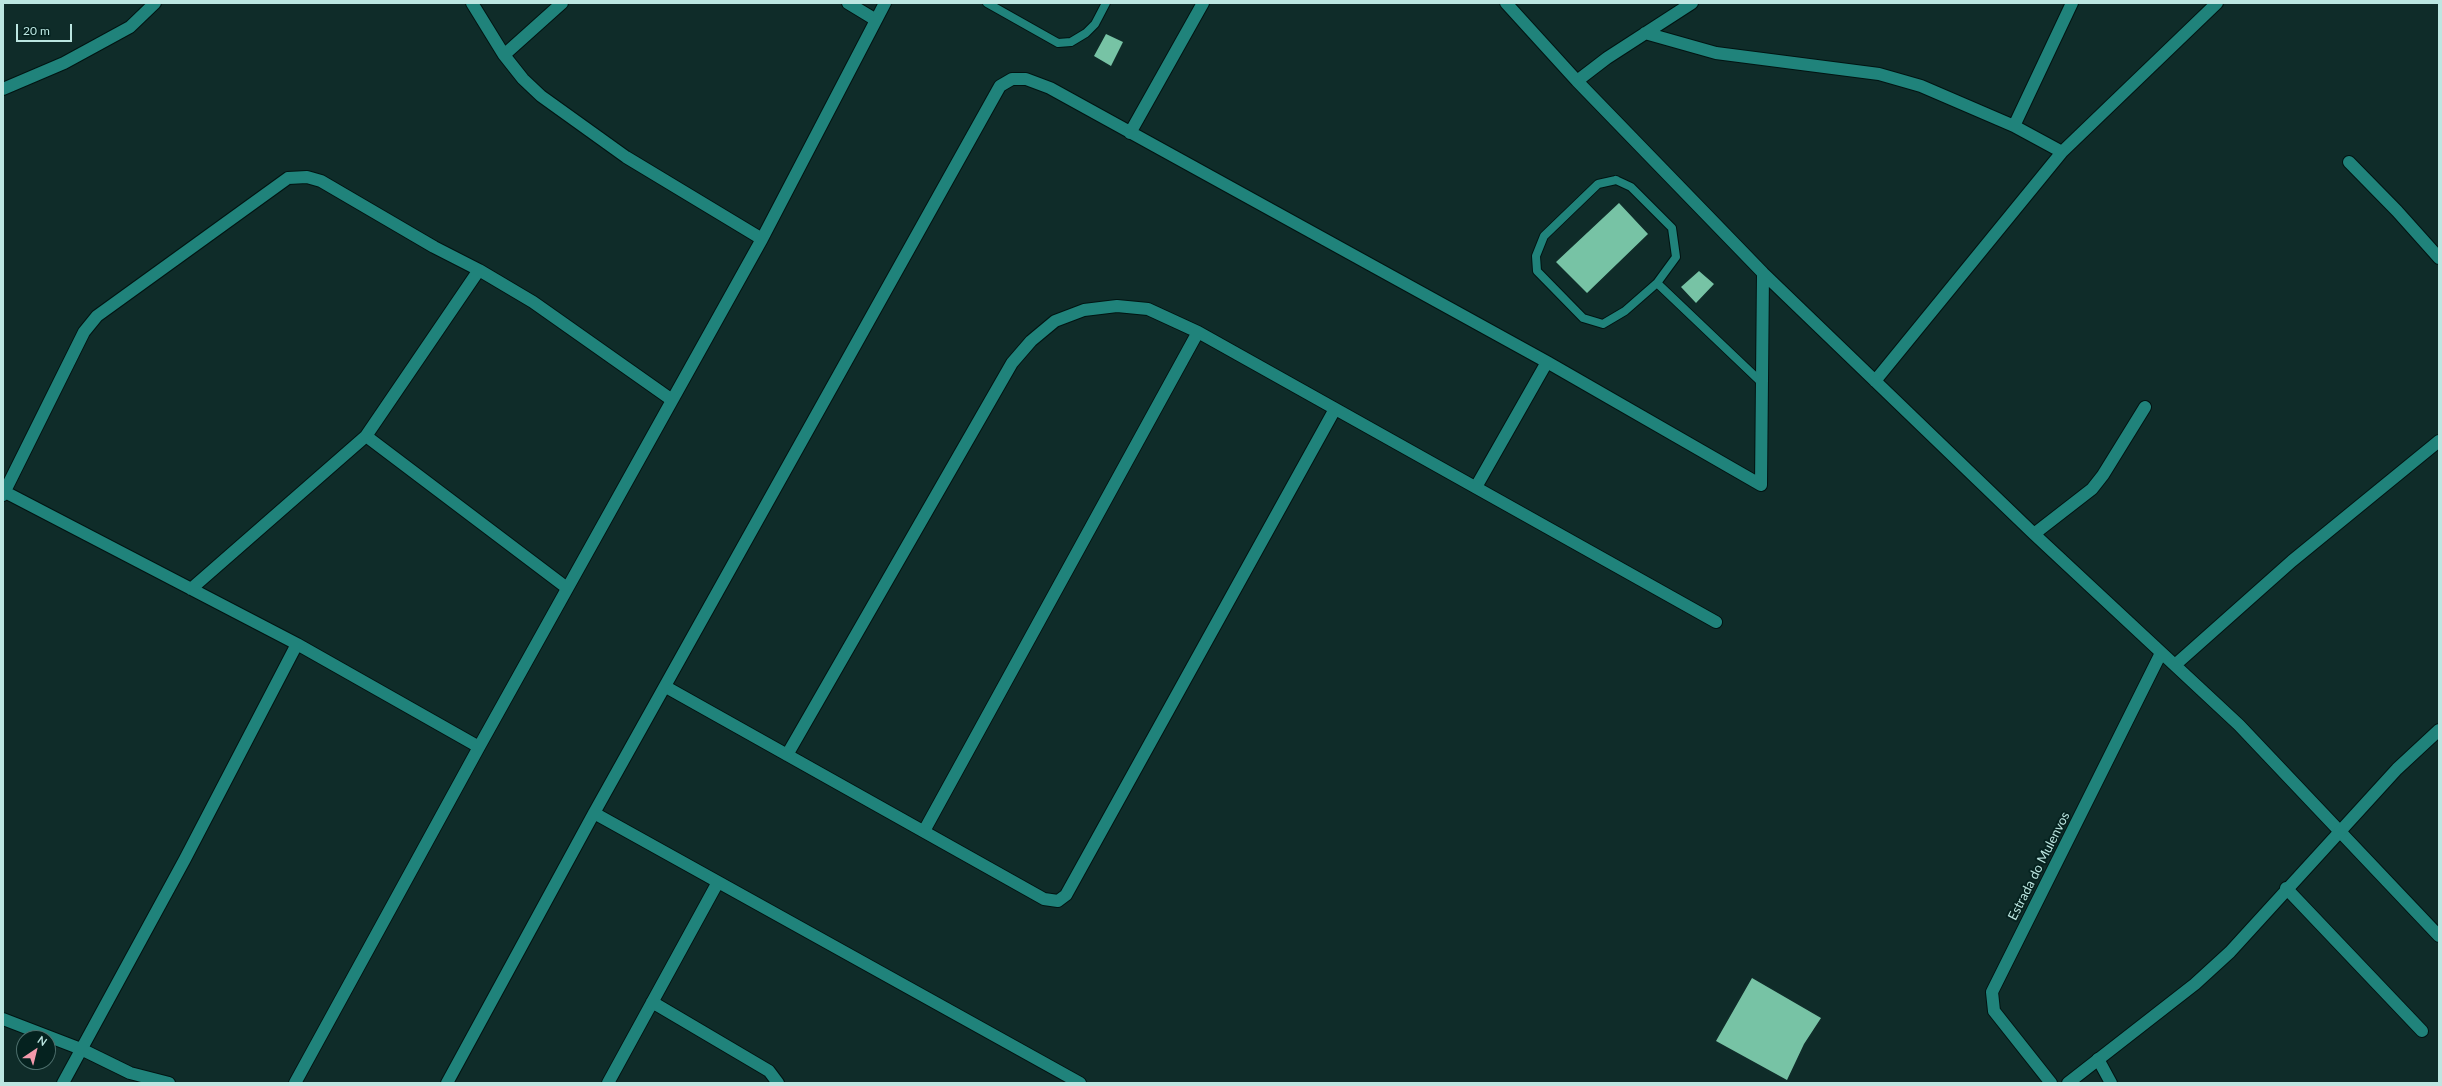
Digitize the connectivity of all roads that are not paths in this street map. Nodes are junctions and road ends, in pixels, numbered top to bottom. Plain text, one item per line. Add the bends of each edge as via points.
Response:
1 (155, 3) edge
2 (472, 3) edge
3 (562, 3) edge
4 (848, 3) edge
5 (885, 3) edge
6 (987, 3) edge
7 (1106, 3) edge
8 (1203, 3) edge
9 (1506, 3) edge
10 (1692, 3) edge
11 (2072, 3) edge
12 (2217, 3) edge
13 (876, 20) junction
14 (1645, 33) junction
15 (504, 55) junction
16 (1577, 81) junction
17 (3, 89) edge
18 (2014, 126) junction
19 (1130, 133) junction
20 (2062, 152) junction
21 (2349, 162) dead end
22 (762, 239) junction
23 (2439, 258) edge
24 (479, 270) junction
25 (1763, 273) junction
26 (1657, 283) junction
27 (1198, 332) junction
28 (1547, 362) junction
29 (1875, 381) junction
30 (1761, 382) junction
31 (672, 400) junction
32 (2145, 407) dead end
33 (1335, 409) junction
34 (366, 436) junction
35 (2439, 441) edge
36 (1476, 487) junction
37 (4, 493) edge
38 (2034, 534) junction
39 (191, 588) junction
40 (567, 588) junction
41 (1716, 622) dead end
42 (297, 644) junction
43 (2161, 653) junction
44 (2175, 666) junction
45 (666, 687) junction
46 (2439, 730) edge
47 (479, 747) junction
48 (787, 754) junction
49 (594, 813) junction
50 (924, 831) junction
51 (2340, 832) junction
52 (718, 882) junction
53 (2286, 888) junction
54 (2439, 936) edge
55 (652, 1002) junction
56 (3, 1019) edge
57 (2422, 1031) dead end
58 (81, 1049) junction
59 (2098, 1059) junction
60 (63, 1083) edge
61 (169, 1083) edge
62 (295, 1083) edge
63 (446, 1083) edge
64 (608, 1083) edge
65 (778, 1083) edge
66 (1080, 1083) edge
67 (2051, 1083) edge
68 (2068, 1083) edge
69 (2111, 1083) edge

1 - 17 street via 130,27 64,63
2 - 15 street
3 - 15 street
4 - 13 street
5 - 13 street
6 - 7 lane via 1058,43 1071,42 1086,33 1095,24
8 - 19 street
9 - 16 street
10 - 14 street
11 - 18 street
12 - 20 street
13 - 22 street
14 - 16 street
14 - 18 street via 1716,53 1879,74 1921,86
15 - 22 street via 523,79 553,105 626,157
16 - 25 street
18 - 20 street
19 - 28 street
19 - 45 street via 1050,88 1026,79 1012,79 1000,86
20 - 29 street
21 - 23 street
22 - 31 street
24 - 31 street via 534,302
24 - 34 street
24 - 37 street via 321,182 307,177 288,178 97,316 84,332
25 - 29 street
25 - 30 street
26 - 26 lane via 1676,257 1672,228 1631,187 1616,180 1598,184 1544,236 1536,256 1537,271 1583,318 1603,324 1625,311
26 - 30 lane
27 - 33 street
27 - 48 street via 1148,309 1117,306 1084,310 1055,321 1031,341 1012,362
27 - 50 street
28 - 30 street via 1761,485
28 - 36 street
29 - 38 street
31 - 40 street
32 - 38 street via 2092,489
33 - 36 street
33 - 50 street via 1066,895 1058,901 1044,899
34 - 39 street
34 - 40 street
35 - 44 street via 2292,561
36 - 41 street
37 - 39 street
38 - 43 street
39 - 42 street
40 - 47 street
42 - 47 street
42 - 58 street via 185,859
43 - 44 street
43 - 67 street, Estrada do Mulenvos via 1992,992 1994,1011
44 - 51 street via 2239,725
45 - 48 street
45 - 49 street
46 - 51 street via 2397,769
47 - 62 street
48 - 50 street
49 - 52 street
49 - 63 street
51 - 53 street
51 - 54 street
52 - 55 street
52 - 66 street
53 - 57 street
53 - 59 street via 2230,952 2195,984
55 - 64 street
55 - 65 street via 769,1071
56 - 58 street
58 - 60 street
58 - 61 street via 130,1073
59 - 68 street
59 - 69 street

